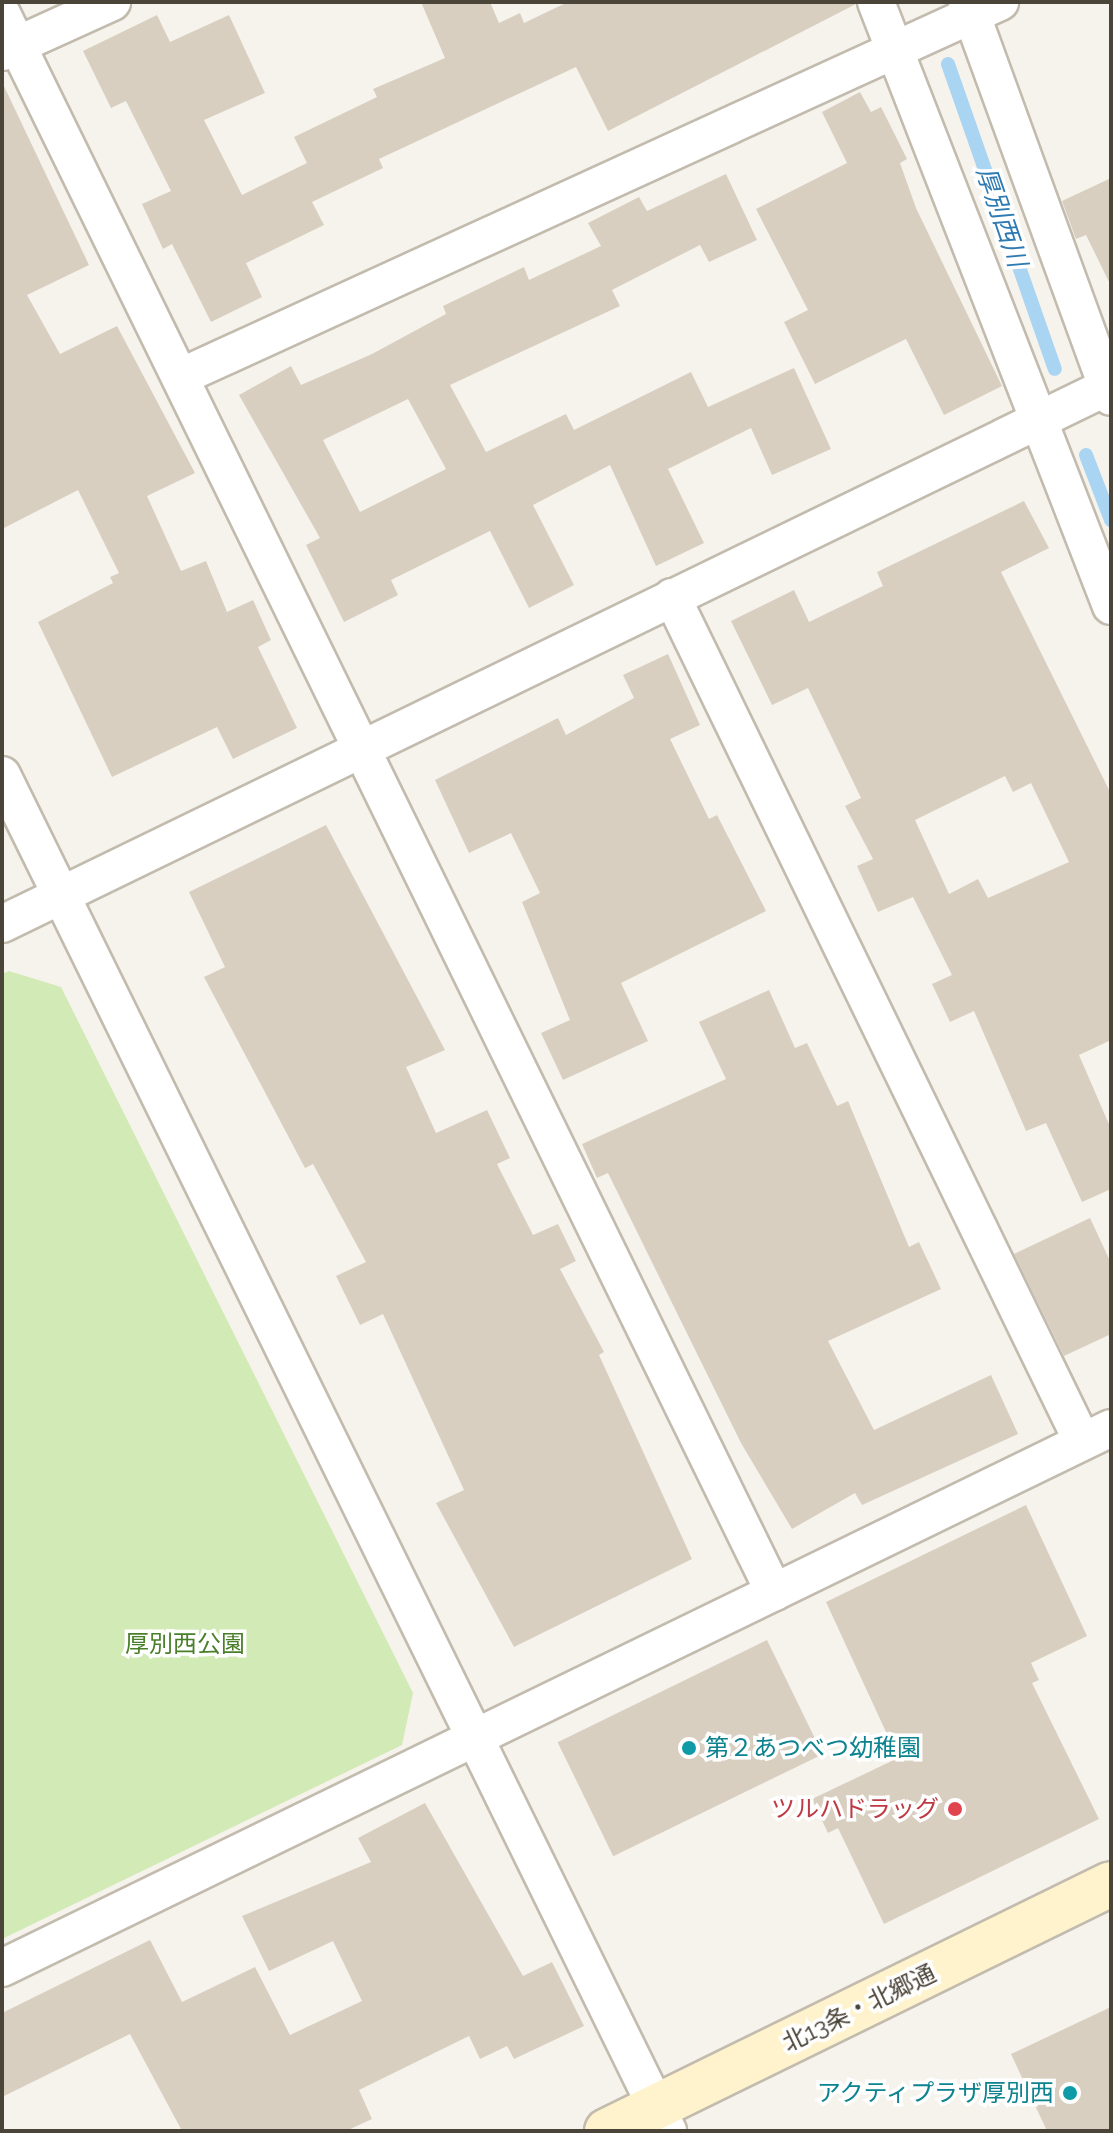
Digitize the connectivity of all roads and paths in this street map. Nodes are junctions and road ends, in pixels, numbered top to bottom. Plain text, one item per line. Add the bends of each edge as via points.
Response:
1 (112, 2) edge
2 (876, 2) edge
3 (980, 7) edge
4 (7, 37) edge
5 (895, 50) junction
6 (180, 377) junction
7 (1110, 390) edge
8 (1039, 419) junction
9 (672, 597) junction
10 (1111, 606) edge
11 (361, 749) junction
12 (2, 775) edge
13 (60, 894) junction
14 (2, 924) edge
15 (1096, 1434) edge
16 (774, 1592) junction
17 (475, 1739) junction
18 (1111, 1884) edge
19 (2, 1968) edge
20 (662, 2119) edge
21 (607, 2131) edge

1 - 4 street
2 - 5 street
3 - 5 street
3 - 7 street
4 - 6 street
5 - 6 street
5 - 8 street
6 - 11 street
7 - 8 street
8 - 9 street
8 - 10 street
9 - 11 street
9 - 15 street
11 - 13 street
11 - 16 street
12 - 13 street
13 - 14 street
13 - 17 street
15 - 16 street
16 - 17 street
17 - 19 street
17 - 20 street
18 - 20 main road, 北13条・北郷通
20 - 21 main road, 北13条・北郷通

